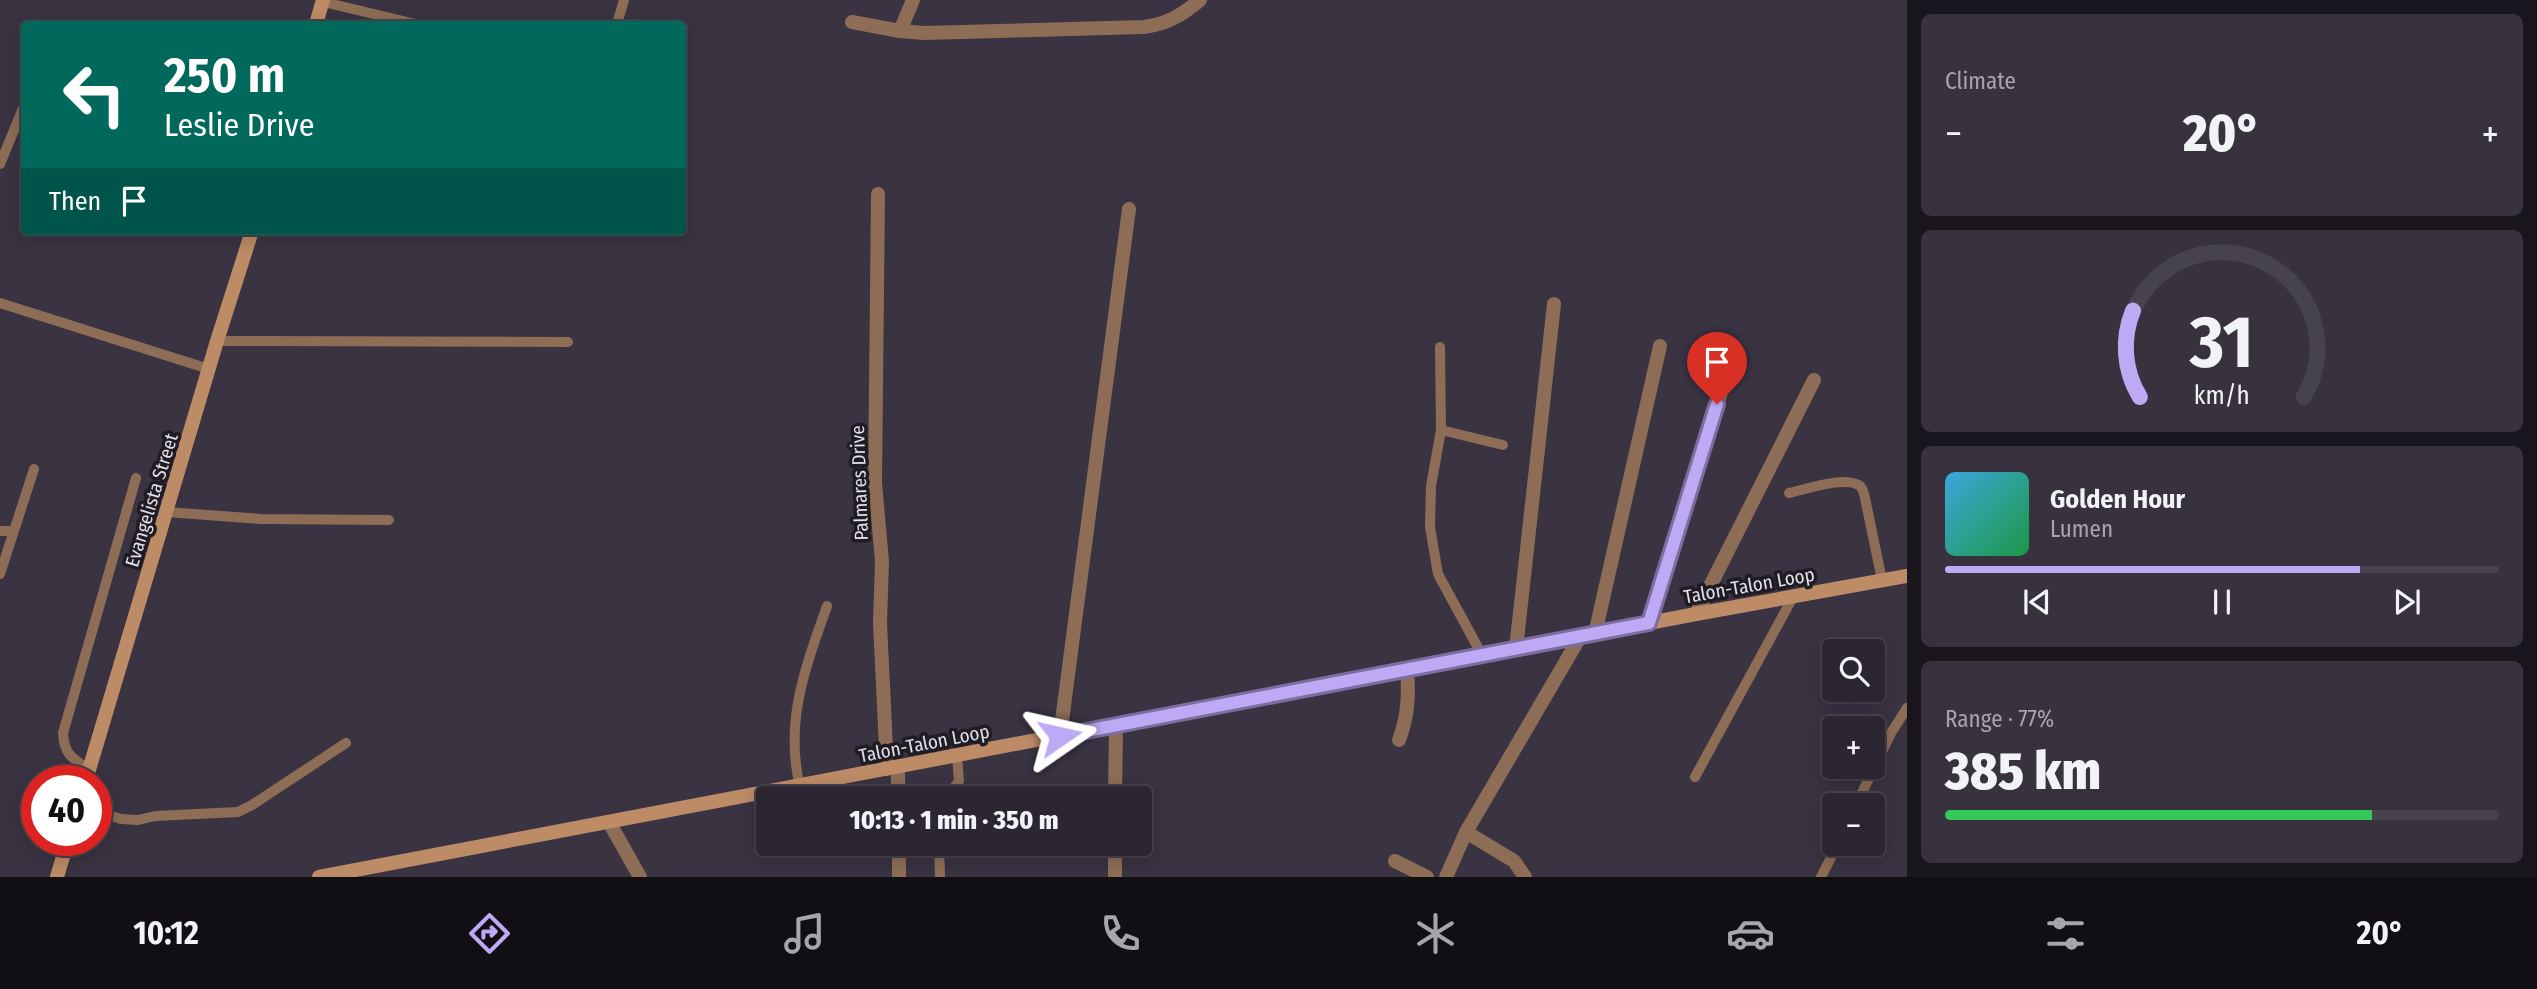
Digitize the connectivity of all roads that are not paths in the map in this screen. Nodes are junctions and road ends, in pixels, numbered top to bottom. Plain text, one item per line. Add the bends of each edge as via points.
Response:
1 (624, 0) edge
2 (913, 0) edge
3 (1200, 0) edge
4 (323, 1) edge
5 (317, 21) edge
6 (404, 21) edge
7 (618, 21) edge
8 (852, 22) dead end
9 (900, 31) junction
10 (21, 113) edge
11 (0, 164) edge
12 (877, 194) dead end
13 (1129, 209) dead end
14 (251, 235) edge
15 (0, 303) edge
16 (1554, 304) dead end
17 (217, 341) junction
18 (568, 342) dead end
19 (1660, 346) dead end
20 (1440, 347) dead end
21 (209, 369) junction
22 (1725, 380) dead end
23 (1814, 380) dead end
24 (1441, 430) junction
25 (1503, 445) dead end
26 (34, 469) dead end
27 (136, 478) dead end
28 (1789, 493) dead end
29 (167, 512) junction
30 (389, 520) dead end
31 (0, 531) edge
32 (13, 531) junction
33 (0, 573) edge
34 (1907, 576) edge
35 (1882, 580) junction
36 (1793, 597) junction
37 (827, 606) dead end
38 (1696, 614) junction
39 (1649, 623) junction
40 (1595, 634) junction
41 (1580, 637) junction
42 (1516, 649) junction
43 (1482, 655) junction
44 (1406, 670) junction
45 (1907, 708) edge
46 (1116, 725) junction
47 (1060, 736) junction
48 (1399, 740) dead end
49 (346, 743) dead end
50 (957, 756) junction
51 (79, 765) edge
52 (91, 765) edge
53 (892, 768) junction
54 (1695, 777) dead end
55 (800, 786) edge
56 (805, 786) edge
57 (896, 786) edge
58 (955, 786) edge
59 (1115, 786) edge
60 (1862, 793) edge
61 (756, 795) edge
62 (112, 816) edge
63 (609, 822) junction
64 (1466, 832) junction
65 (63, 856) edge
66 (899, 856) edge
67 (939, 856) edge
68 (1115, 856) edge
69 (1832, 856) edge
70 (1395, 861) dead end
71 (57, 877) edge
72 (319, 877) edge
73 (640, 877) edge
74 (899, 877) edge
75 (940, 877) edge
76 (1115, 877) edge
77 (1427, 877) edge
78 (1446, 877) edge
79 (1525, 877) edge
80 (1821, 877) edge

1 - 7 lane
2 - 9 street
3 - 9 street via 1182,15 1144,27
4 - 5 street
4 - 6 lane
8 - 9 street
10 - 11 lane
12 - 53 street, Palmares Drive via 874,483
13 - 47 street
14 - 17 street, Evangelista Street
15 - 21 lane
16 - 42 street
17 - 18 lane
17 - 21 street, Evangelista Street
19 - 40 street
20 - 24 lane
21 - 29 street, Evangelista Street
22 - 39 street
23 - 38 street
24 - 25 lane
24 - 43 lane via 1431,486 1430,527 1438,574
26 - 32 lane
27 - 51 lane via 62,733 64,747
28 - 35 lane via 1843,481 1861,488
29 - 30 lane via 261,519
29 - 52 street, Evangelista Street
31 - 32 lane
32 - 33 lane
34 - 35 street, Talon-Talon Loop
35 - 36 street, Talon-Talon Loop
36 - 38 street, Talon-Talon Loop
36 - 54 lane
37 - 55 lane via 809,656 795,718
38 - 39 street, Talon-Talon Loop
39 - 40 street, Talon-Talon Loop
40 - 41 street, Talon-Talon Loop
41 - 42 street, Talon-Talon Loop
41 - 64 street
42 - 43 street, Talon-Talon Loop
43 - 44 street, Talon-Talon Loop
44 - 46 street, Talon-Talon Loop
44 - 48 street via 1409,697
45 - 60 lane
46 - 47 street, Talon-Talon Loop
46 - 59 street
47 - 50 street, Talon-Talon Loop
49 - 62 lane via 239,812 138,820
50 - 53 street, Talon-Talon Loop
50 - 58 lane via 959,781
53 - 56 street, Talon-Talon Loop
53 - 57 street, Palmares Drive
61 - 63 street, Talon-Talon Loop
63 - 72 street, Talon-Talon Loop
63 - 73 street
64 - 78 street
64 - 79 street via 1514,861
65 - 71 street
66 - 74 street
67 - 75 lane
68 - 76 street
69 - 80 lane
70 - 77 street

